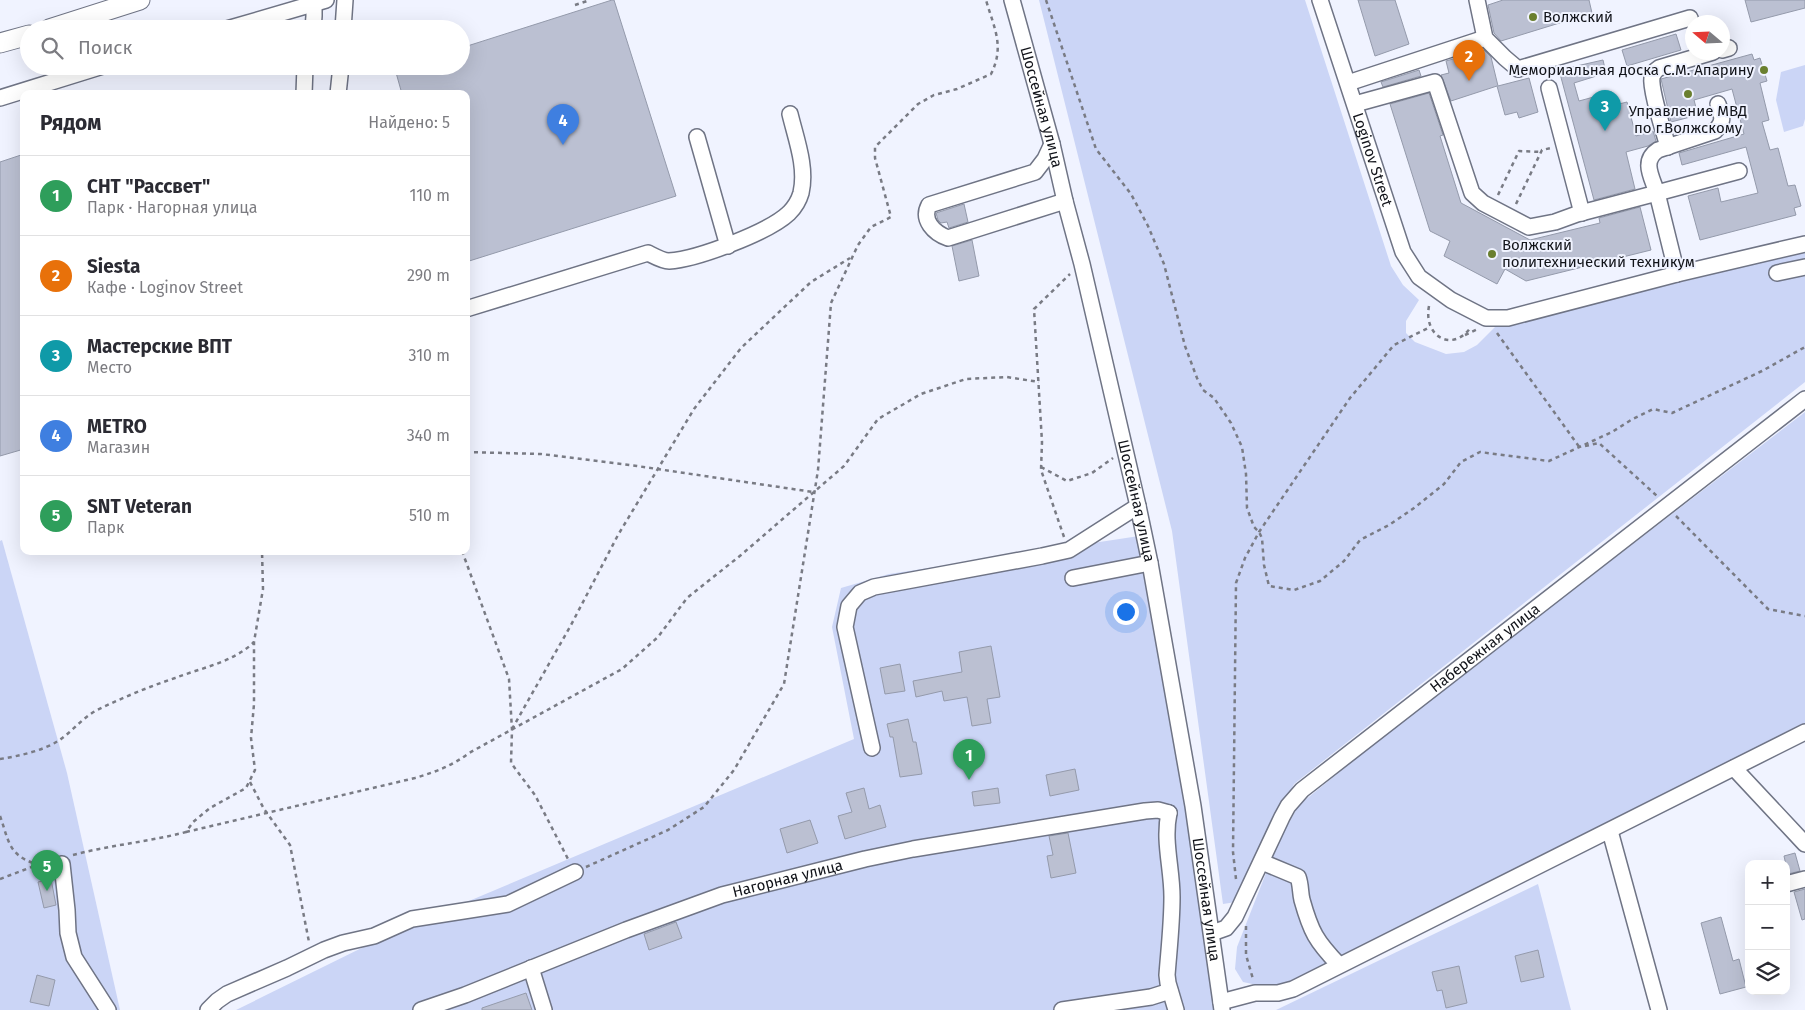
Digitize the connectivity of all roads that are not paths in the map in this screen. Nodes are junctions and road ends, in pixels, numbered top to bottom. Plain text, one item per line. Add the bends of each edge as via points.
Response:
1 (140, 0) edge
2 (345, 0) edge
3 (1012, 0) edge
4 (1320, 0) edge
5 (1477, 0) edge
6 (320, 2) edge
7 (1685, 19) edge
8 (77, 20) edge
9 (258, 20) edge
10 (313, 20) edge
11 (344, 20) edge
12 (20, 37) edge
13 (1485, 38) junction
14 (0, 43) edge
15 (1686, 60) edge
16 (74, 75) edge
17 (305, 75) edge
18 (340, 75) edge
19 (1348, 83) junction
20 (1549, 88) dead end
21 (26, 90) edge
22 (304, 90) edge
23 (338, 90) edge
24 (20, 92) edge
25 (0, 98) edge
26 (1355, 104) junction
27 (1718, 104) dead end
28 (790, 114) dead end
29 (697, 137) dead end
30 (1052, 144) junction
31 (1668, 147) junction
32 (1739, 171) dead end
33 (1657, 193) junction
34 (1065, 201) junction
35 (1582, 213) junction
36 (1805, 244) edge
37 (728, 246) junction
38 (1805, 266) edge
39 (1777, 273) dead end
40 (1678, 274) junction
41 (470, 308) edge
42 (1805, 399) edge
43 (1138, 506) junction
44 (1150, 563) junction
45 (1073, 578) dead end
46 (1805, 732) edge
47 (872, 748) dead end
48 (1734, 768) junction
49 (1193, 806) junction
50 (1170, 812) junction
51 (1610, 831) junction
52 (1805, 844) edge
53 (1262, 862) junction
54 (62, 864) road end
55 (575, 872) road end
56 (1805, 879) edge
57 (1790, 883) edge
58 (1212, 933) junction
59 (1339, 965) junction
60 (531, 968) junction
61 (1170, 991) junction
62 (1221, 1006) edge
63 (108, 1010) edge
64 (208, 1010) edge
65 (421, 1010) edge
66 (544, 1010) edge
67 (1062, 1010) edge
68 (1176, 1010) edge
69 (1659, 1010) edge

1 - 8 main road
2 - 11 street
3 - 30 street, Шоссейная улица
4 - 19 street, Loginov Street
5 - 13 street
6 - 9 street
6 - 10 street
7 - 13 street via 1518,69
12 - 14 main road
13 - 19 street
15 - 31 street via 1659,68 1652,79
16 - 21 street
17 - 22 street
18 - 23 street
19 - 26 street, Loginov Street
20 - 35 street
24 - 25 street
26 - 35 street via 1434,82 1472,192 1483,202 1529,228
26 - 40 street, Loginov Street via 1403,252 1419,277 1450,300 1486,318 1508,318
27 - 31 street via 1722,117 1721,125 1715,131
28 - 37 street via 803,172 797,203 776,223
29 - 37 street
30 - 34 street, Шоссейная улица
30 - 34 street via 1035,172 929,205 926,211 929,226 948,238
31 - 33 street via 1658,150 1648,159
32 - 33 street
33 - 35 street
33 - 40 street
34 - 43 street, Шоссейная улица
36 - 40 street
37 - 41 street via 668,261 648,253
38 - 39 street
42 - 53 street, Набережная улица via 1302,790 1285,812
43 - 44 street, Шоссейная улица
43 - 47 street via 1069,550 874,587 860,593 849,606 845,627
44 - 45 street
44 - 49 street, Шоссейная улица
46 - 48 street
48 - 51 street
48 - 52 street
49 - 50 street, Нагорная улица
49 - 58 street, Шоссейная улица
50 - 60 street, Нагорная улица via 1145,811 865,859 722,895
50 - 61 street via 1166,841 1172,898 1167,975
51 - 59 street
51 - 69 street
53 - 58 street, Набережная улица via 1231,924
53 - 59 street via 1298,877 1312,933
54 - 63 street via 68,933 74,957
55 - 64 street via 508,904 412,919 374,936 342,943 227,994
56 - 57 street
58 - 62 street, Шоссейная улица
59 - 62 street via 1293,989 1255,993
60 - 65 street, Нагорная улица
60 - 66 street
61 - 67 street via 1151,997
61 - 68 street

